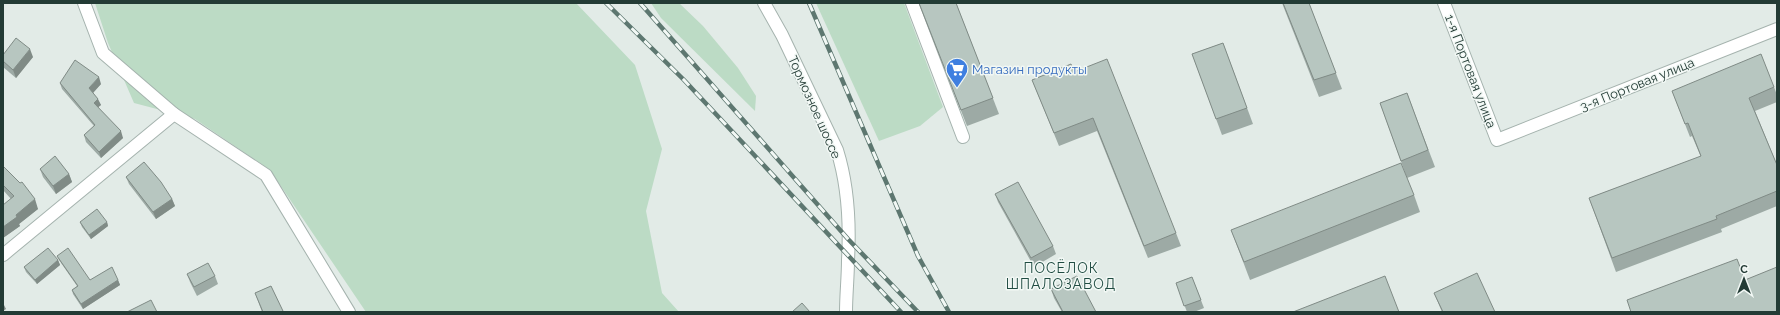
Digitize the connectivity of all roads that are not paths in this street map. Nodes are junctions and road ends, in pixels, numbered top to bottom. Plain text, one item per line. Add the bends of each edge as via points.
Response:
1 (84, 3) edge
2 (764, 3) edge
3 (912, 3) edge
4 (1444, 3) edge
5 (1777, 29) edge
6 (174, 114) junction
7 (963, 136) dead end
8 (1497, 140) joint
9 (3, 255) edge
10 (350, 312) edge
11 (846, 312) edge

1 - 6 street via 103,53
2 - 11 street, Тормозное шоссе via 782,35 842,165 846,187 848,239
3 - 7 street
4 - 8 street, 1-я Портовая улица
5 - 8 street, 3-я Портовая улица
6 - 9 street
6 - 10 street via 266,175

